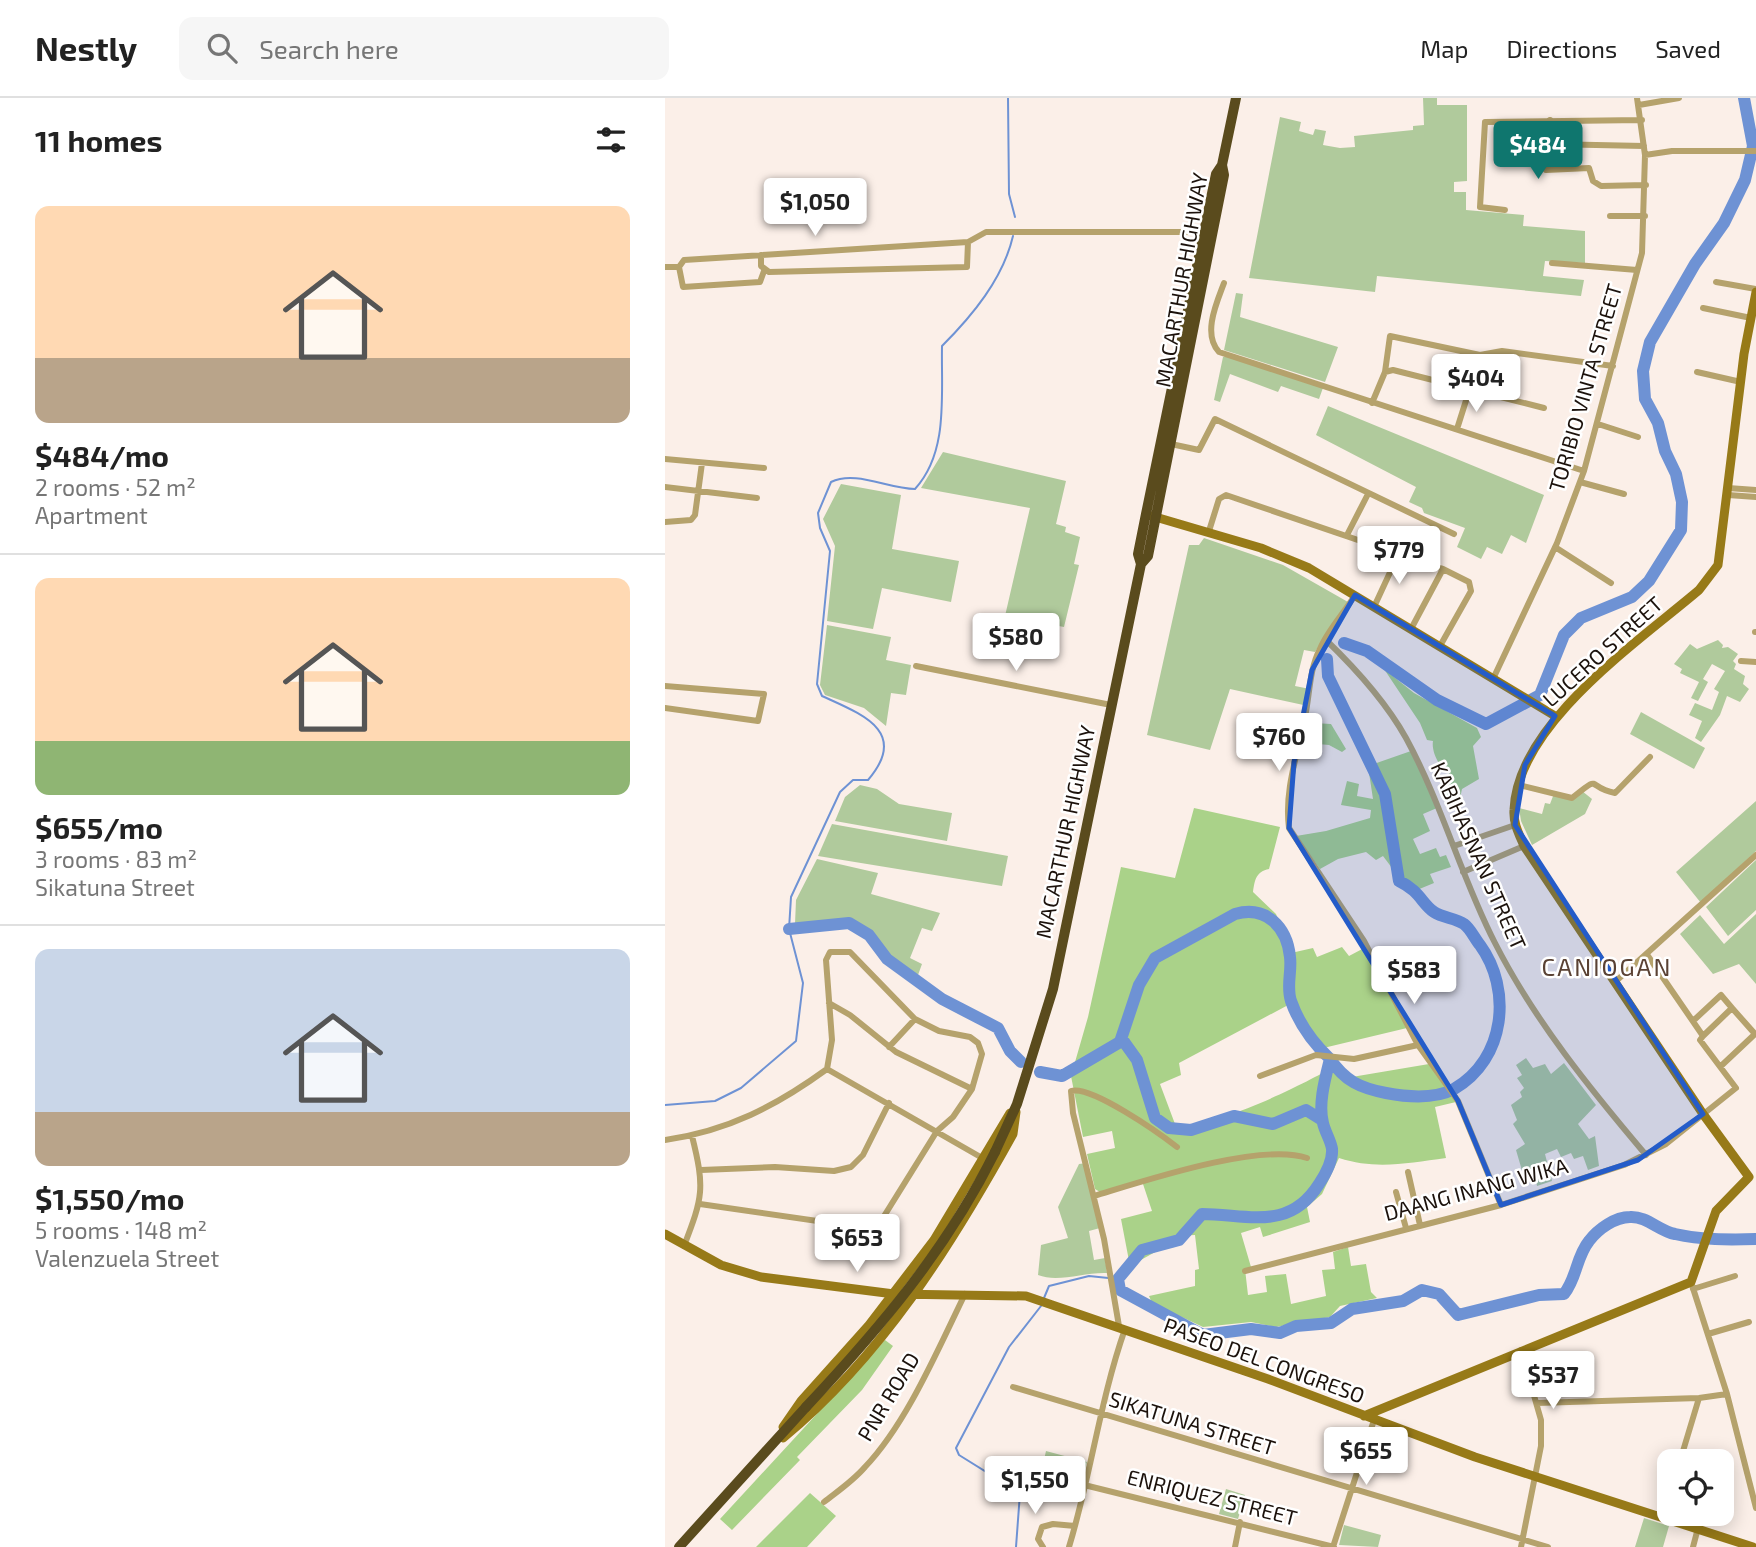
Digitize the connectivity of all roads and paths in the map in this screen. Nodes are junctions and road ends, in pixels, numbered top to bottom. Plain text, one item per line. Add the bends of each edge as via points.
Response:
1 (1236, 98) edge
2 (1679, 98) edge
3 (1638, 102) edge
4 (1550, 120) junction
5 (1641, 120) junction
6 (1548, 144) junction
7 (1644, 146) junction
8 (1756, 151) edge
9 (1645, 155) junction
10 (1222, 165) junction
11 (1646, 185) junction
12 (1505, 210) dead end
13 (1610, 216) dead end
14 (1645, 216) junction
15 (1204, 232) junction
16 (968, 242) junction
17 (761, 255) junction
18 (1552, 263) dead end
19 (665, 267) edge
20 (679, 267) junction
21 (764, 271) junction
22 (1637, 271) junction
23 (1716, 282) dead end
24 (1224, 283) dead end
25 (1756, 291) edge
26 (1703, 308) dead end
27 (1751, 318) junction
28 (1613, 366) junction
29 (1385, 372) junction
30 (1697, 372) dead end
31 (1741, 382) junction
32 (1469, 391) junction
33 (1174, 401) junction
34 (1372, 402) junction
35 (1544, 408) dead end
36 (1598, 424) junction
37 (1457, 429) junction
38 (1638, 437) dead end
39 (1171, 444) junction
40 (665, 459) edge
41 (702, 463) junction
42 (764, 468) dead end
43 (1584, 471) junction
44 (1580, 482) junction
45 (665, 487) edge
46 (1756, 490) edge
47 (699, 491) junction
48 (1728, 491) junction
49 (1368, 494) junction
50 (1624, 494) dead end
51 (757, 498) dead end
52 (1756, 498) edge
53 (1151, 516) junction
54 (665, 522) edge
55 (1209, 531) junction
56 (1454, 534) dead end
57 (1347, 535) junction
58 (1555, 547) junction
59 (1399, 553) junction
60 (1443, 569) junction
61 (1611, 583) dead end
62 (1355, 595) junction
63 (1374, 607) junction
64 (1411, 629) junction
65 (1326, 639) junction
66 (1440, 646) junction
67 (1741, 662) dead end
68 (1756, 662) edge
69 (916, 666) dead end
70 (1493, 679) junction
71 (665, 686) edge
72 (1111, 705) junction
73 (665, 708) edge
74 (1555, 716) junction
75 (1650, 757) dead end
76 (1519, 785) junction
77 (1515, 825) junction
78 (1454, 846) junction
79 (1524, 846) junction
80 (1756, 855) edge
81 (1463, 872) junction
82 (1647, 956) junction
83 (1615, 982) junction
84 (829, 1003) junction
85 (1732, 1008) junction
86 (915, 1018) junction
87 (1693, 1021) junction
88 (1703, 1036) junction
89 (1418, 1045) junction
90 (889, 1047) junction
91 (1721, 1066) junction
92 (827, 1069) junction
93 (1260, 1076) dead end
94 (972, 1089) junction
95 (889, 1103) junction
96 (1017, 1104) junction
97 (1703, 1114) junction
98 (936, 1131) junction
99 (692, 1136) junction
100 (665, 1140) edge
101 (1177, 1147) dead end
102 (1646, 1155) junction
103 (1307, 1158) dead end
104 (984, 1159) junction
105 (701, 1170) junction
106 (1408, 1172) dead end
107 (1749, 1177) junction
108 (1756, 1185) edge
109 (1396, 1192) dead end
110 (1094, 1196) junction
111 (700, 1203) junction
112 (1501, 1205) junction
113 (1420, 1225) junction
114 (1406, 1228) junction
115 (665, 1234) edge
116 (683, 1246) junction
117 (1245, 1271) dead end
118 (1735, 1276) dead end
119 (1692, 1285) junction
120 (917, 1293) junction
121 (894, 1294) junction
122 (965, 1294) junction
123 (1749, 1322) dead end
124 (1122, 1328) junction
125 (1708, 1334) junction
126 (1521, 1350) junction
127 (1013, 1387) dead end
128 (1727, 1394) junction
129 (1699, 1398) junction
130 (1537, 1403) junction
131 (1101, 1416) junction
132 (1369, 1418) junction
133 (1684, 1449) edge
134 (763, 1454) junction
135 (1040, 1474) dead end
136 (1536, 1476) junction
137 (1087, 1486) junction
138 (1350, 1490) junction
139 (824, 1502) dead end
140 (1756, 1508) edge
141 (1657, 1515) edge
142 (1240, 1522) junction
143 (1075, 1526) junction
144 (1691, 1526) edge
145 (1698, 1528) junction
146 (1521, 1544) edge
147 (679, 1547) edge
148 (1043, 1547) edge
149 (1069, 1547) edge
150 (1235, 1547) edge
151 (1334, 1547) edge
152 (1548, 1547) edge
153 (1693, 1547) edge
154 (1753, 1547) edge

1 - 10 highway, MACARTHUR HIGHWAY
2 - 3 street
3 - 5 street, TORIBIO VINTA STREET
4 - 5 street
4 - 6 street
4 - 12 street via 1485,122 1481,207
5 - 7 street, TORIBIO VINTA STREET
6 - 7 street
6 - 11 street via 1546,170 1590,168 1593,181 1601,186
7 - 9 street, TORIBIO VINTA STREET
8 - 9 street
9 - 11 street, TORIBIO VINTA STREET
10 - 15 highway, MACARTHUR HIGHWAY
10 - 33 highway, MACARTHUR HIGHWAY via 1219,208
11 - 14 street, TORIBIO VINTA STREET
13 - 14 street
14 - 22 street, TORIBIO VINTA STREET
15 - 16 street via 980,233
15 - 33 highway, MACARTHUR HIGHWAY
16 - 17 street
16 - 21 street via 967,267
17 - 20 street via 684,260
17 - 21 street
18 - 22 street
19 - 20 street
20 - 21 street via 683,287 760,282
22 - 28 street, TORIBIO VINTA STREET
23 - 25 street
24 - 34 street via 1213,314 1212,339 1219,352
25 - 27 main road, LUCERO STREET
26 - 27 street
27 - 31 main road, LUCERO STREET
28 - 29 street via 1502,351 1480,355 1389,337
28 - 36 street, TORIBIO VINTA STREET
29 - 32 street via 1394,370
29 - 34 street
30 - 31 street
31 - 48 main road, LUCERO STREET
32 - 35 street
32 - 37 street
33 - 39 highway, MACARTHUR HIGHWAY
33 - 53 highway, MACARTHUR HIGHWAY
34 - 37 street
36 - 38 street
36 - 43 street, TORIBIO VINTA STREET
37 - 43 street
39 - 49 street via 1199,450 1215,419
39 - 53 highway, MACARTHUR HIGHWAY
40 - 41 street
41 - 42 street
41 - 47 street
43 - 44 street, TORIBIO VINTA STREET
44 - 50 street
44 - 58 street, TORIBIO VINTA STREET
45 - 47 street
46 - 48 street
47 - 51 street
47 - 54 street via 691,520
48 - 52 street
48 - 74 main road, LUCERO STREET via 1722,549 1711,577
49 - 56 street
49 - 57 street
53 - 55 main road
53 - 72 highway, MACARTHUR HIGHWAY via 1148,556 1141,564
55 - 57 street via 1219,499 1226,495
55 - 62 main road via 1309,568
57 - 59 street
58 - 61 street
58 - 70 street, TORIBIO VINTA STREET
59 - 60 street
59 - 63 street
60 - 64 street
60 - 66 street via 1469,582 1471,591
62 - 63 main road
62 - 65 street
63 - 64 main road
64 - 66 main road
65 - 78 street, KABIHASNAN STREET via 1405,736
65 - 89 street via 1312,670 1294,762 1289,828 1364,941
66 - 70 main road
67 - 68 street
69 - 72 street
70 - 74 main road
71 - 73 street via 764,694 758,721
72 - 96 highway, MACARTHUR HIGHWAY via 1053,989
74 - 76 main road, LUCERO STREET via 1534,748
75 - 76 street via 1615,793 1594,782 1572,799
76 - 77 main road, LUCERO STREET
77 - 78 street
77 - 79 main road, LUCERO STREET
78 - 81 street, KABIHASNAN STREET
79 - 81 street
79 - 83 main road, LUCERO STREET
80 - 82 street
81 - 102 street, KABIHASNAN STREET via 1519,988
82 - 83 street
82 - 87 street
83 - 97 main road, LUCERO STREET
84 - 86 street via 826,960 830,952 845,950
84 - 90 street
84 - 92 street via 832,1040
85 - 87 street via 1721,995
85 - 88 street
85 - 91 street via 1755,1034
86 - 90 street
86 - 94 street via 978,1043 982,1054
87 - 88 street
88 - 91 street via 1700,1040
89 - 93 street via 1355,1059 1316,1055
89 - 112 street via 1458,1101
90 - 94 street
91 - 97 street, DAANG INANG WIKA via 1736,1088
92 - 95 street
92 - 99 street via 747,1119
94 - 98 street via 953,1117
95 - 98 street
95 - 105 street via 863,1155 851,1167 834,1171 775,1167
96 - 104 main road, MACARTHUR HIGHWAY via 999,1127
96 - 120 main road, MACARTHUR HIGHWAY via 1013,1134
96 - 134 highway, MACARTHUR HIGHWAY, bridge via 995,1152 916,1282
97 - 102 street, DAANG INANG WIKA
97 - 107 main road, LUCERO STREET
98 - 104 street
98 - 111 street via 881,1221 873,1225 844,1226
99 - 100 street
99 - 105 street
101 - 110 street via 1116,1107 1083,1091 1071,1091
102 - 112 street, DAANG INANG WIKA
103 - 110 street via 1291,1153 1240,1159
104 - 121 main road, MACARTHUR HIGHWAY
105 - 111 street
106 - 113 street
107 - 108 street, LUCERO STREET
107 - 119 main road via 1717,1210
109 - 114 street
110 - 124 street
111 - 116 street
112 - 113 street, DAANG INANG WIKA
113 - 114 street, DAANG INANG WIKA
114 - 117 street, DAANG INANG WIKA
115 - 116 main road, PASEO DEL CONGRESO
116 - 121 main road, PASEO DEL CONGRESO via 721,1265 761,1277
118 - 119 street
119 - 125 street
119 - 126 main road
120 - 121 main road, PASEO DEL CONGRESO
120 - 122 main road, PASEO DEL CONGRESO
120 - 134 main road, MACARTHUR HIGHWAY via 814,1412
121 - 134 main road, MACARTHUR HIGHWAY via 801,1401
122 - 124 main road, PASEO DEL CONGRESO via 1016,1296
122 - 139 street, PNR ROAD via 916,1393 873,1457
123 - 125 street
124 - 131 street
124 - 132 main road, PASEO DEL CONGRESO
125 - 128 street
126 - 130 street
126 - 132 main road
127 - 131 street, SIKATUNA STREET
128 - 129 street
128 - 140 street
129 - 130 street
129 - 133 street
130 - 136 street via 1541,1446
131 - 137 street
131 - 138 street, SIKATUNA STREET
132 - 136 main road, PASEO DEL CONGRESO
132 - 138 street
134 - 147 highway, MACARTHUR HIGHWAY
135 - 137 street, ENRIQUEZ STREET
136 - 141 main road, PASEO DEL CONGRESO
136 - 146 street
137 - 142 street, ENRIQUEZ STREET
137 - 143 street
138 - 146 street, SIKATUNA STREET
138 - 151 street
142 - 150 street
142 - 151 street, ENRIQUEZ STREET
143 - 148 street via 1042,1527 1038,1539
143 - 149 street
144 - 145 main road, PASEO DEL CONGRESO
145 - 153 street
145 - 154 main road, PASEO DEL CONGRESO
146 - 152 street, SIKATUNA STREET

